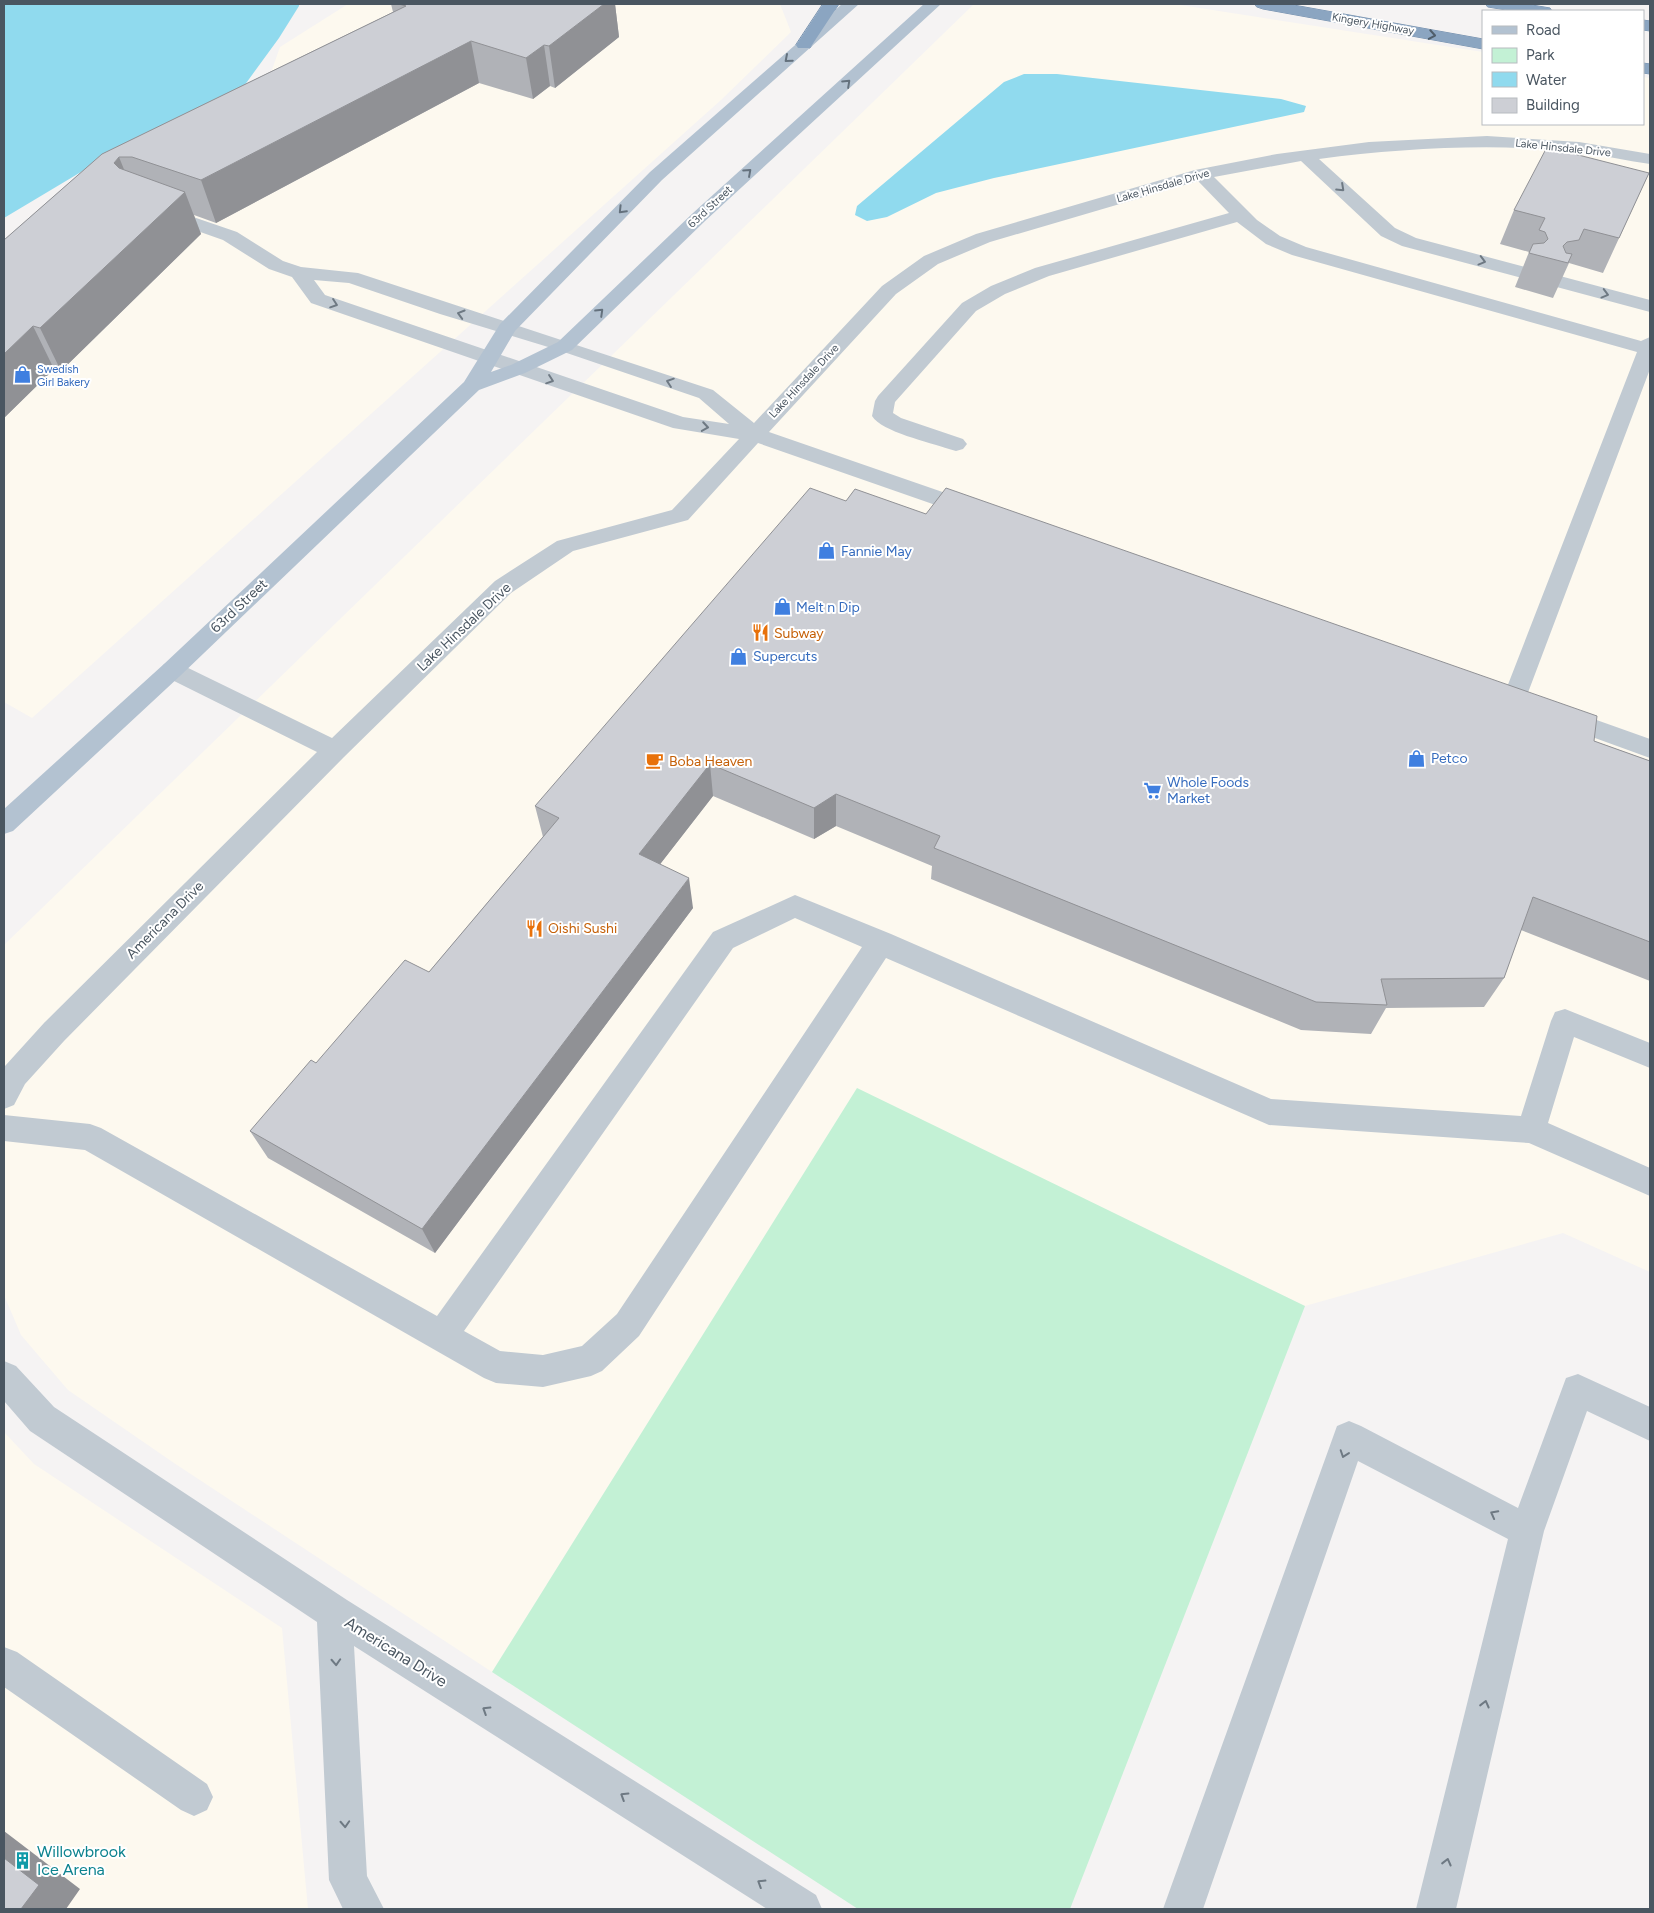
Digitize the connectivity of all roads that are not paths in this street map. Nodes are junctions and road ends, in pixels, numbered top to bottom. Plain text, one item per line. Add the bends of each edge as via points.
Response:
1 (831, 4) edge
2 (851, 4) edge
3 (933, 4) edge
4 (1263, 4) edge
5 (1494, 4) edge
6 (1537, 10) edge
7 (1482, 44) edge
8 (804, 45) junction
9 (1305, 155) junction
10 (1650, 159) edge
11 (1201, 174) junction
12 (142, 205) edge
13 (1242, 215) junction
14 (1522, 272) dead end
15 (299, 273) junction
16 (1560, 282) edge
17 (1650, 306) edge
18 (507, 328) junction
19 (565, 346) junction
20 (1649, 346) edge
21 (487, 358) junction
22 (518, 369) junction
23 (472, 386) junction
24 (755, 435) junction
25 (956, 444) dead end
26 (992, 517) edge
27 (172, 670) junction
28 (1650, 749) edge
29 (335, 750) junction
30 (4, 824) edge
31 (881, 942) junction
32 (1650, 1056) edge
33 (4, 1096) edge
34 (4, 1128) edge
35 (1531, 1130) junction
36 (1650, 1182) edge
37 (442, 1336) junction
38 (4, 1376) edge
39 (1650, 1424) edge
40 (1527, 1531) junction
41 (334, 1613) junction
42 (4, 1665) edge
43 (194, 1797) dead end
44 (364, 1909) edge
45 (802, 1909) edge
46 (1183, 1909) edge
47 (1436, 1909) edge

1 - 8 highway
2 - 8 main road, 63rd Street
19 -> 3 main road, 63rd Street via 699,217
4 -> 7 highway, Kingery Highway
5 - 6 highway
8 -> 18 main road, 63rd Street via 656,176
9 - 10 street, Lake Hinsdale Drive via 1369,146 1487,141 1579,148
9 - 11 street, Lake Hinsdale Drive
9 -> 14 street via 1388,232 1409,242
11 - 13 street
11 - 24 street, Lake Hinsdale Drive via 983,238 931,260 889,290
12 - 15 street via 230,236 276,265
13 - 20 street via 1273,240 1299,252
13 - 25 street via 1042,272 998,290 969,307 885,401 882,416
18 -> 15 street via 352,277
15 -> 21 street via 318,299
16 -> 17 street
18 - 19 street
18 - 21 main road, 63rd Street
19 - 22 main road, 63rd Street
24 -> 19 street via 706,394
20 - 28 street via 1520,702
21 - 22 street
21 - 23 main road, 63rd Street
22 - 23 main road, 63rd Street
22 -> 24 street via 680,423
23 - 27 main road, 63rd Street
24 - 26 street
24 - 29 street, Lake Hinsdale Drive via 680,515 565,546 503,587
27 - 29 street
27 - 30 main road, 63rd Street
29 - 33 street, Americana Drive via 54,1032 14,1075
31 - 35 street via 1269,1112
31 - 37 street via 795,906 723,940
31 - 37 street via 628,1325 591,1360 543,1371 496,1367
32 - 35 street via 1565,1021
34 - 37 street via 90,1137
35 - 36 street
38 - 41 street, Americana Drive via 42,1419
39 - 40 street via 1578,1390
40 -> 46 street via 1349,1438
47 -> 40 street
41 -> 44 street via 348,1880
45 -> 41 street, Americana Drive
42 - 43 street

